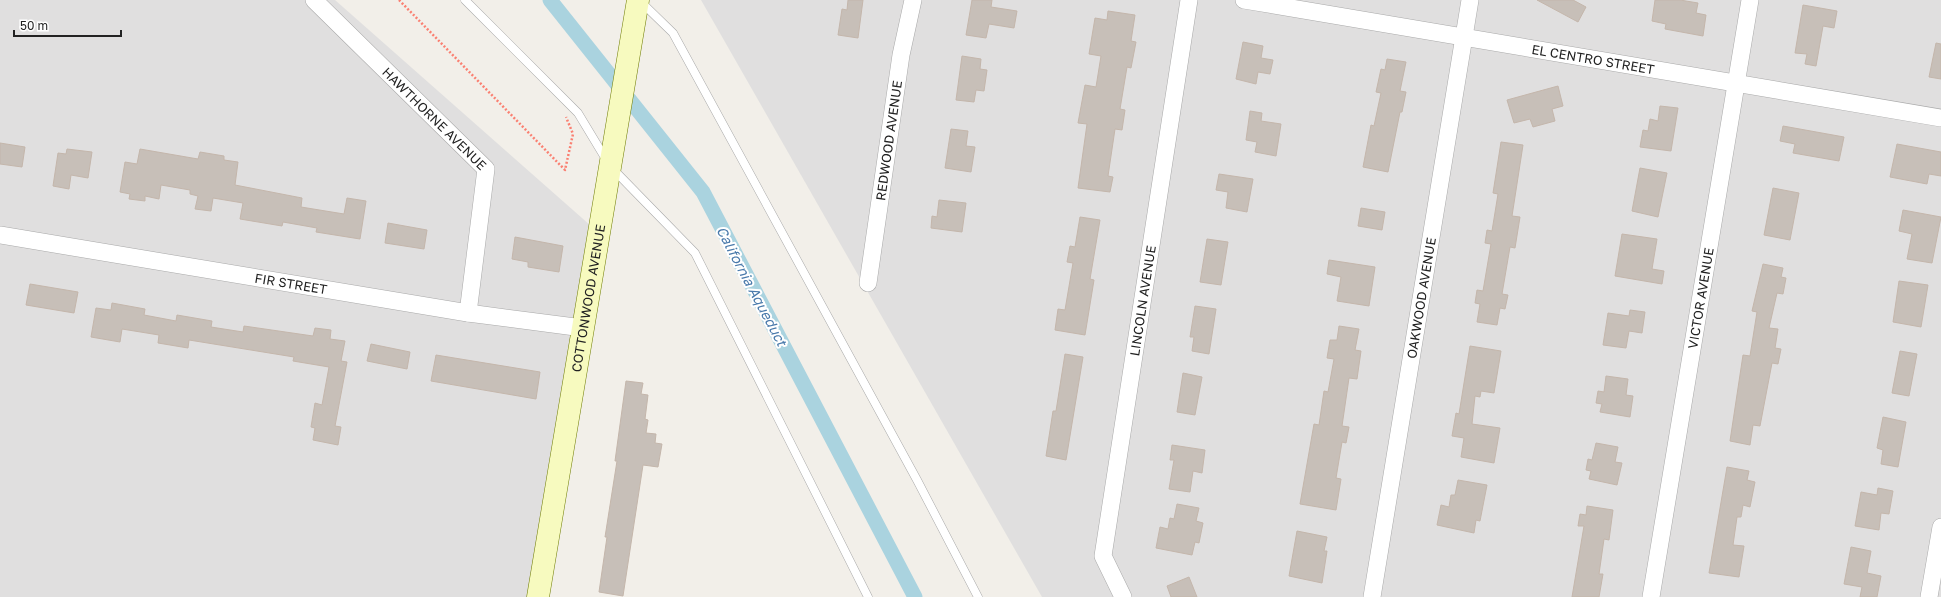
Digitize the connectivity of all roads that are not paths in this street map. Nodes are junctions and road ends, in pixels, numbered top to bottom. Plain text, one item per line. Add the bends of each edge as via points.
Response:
1 (314, 0) edge
2 (465, 0) edge
3 (638, 0) edge
4 (913, 0) edge
5 (1189, 0) edge
6 (1244, 0) edge
7 (1470, 0) edge
8 (1750, 0) edge
9 (1464, 36) junction
10 (1737, 84) junction
11 (1941, 118) edge
12 (610, 166) junction
13 (0, 235) edge
14 (868, 282) dead end
15 (468, 313) junction
16 (583, 328) junction
17 (1941, 527) edge
18 (538, 597) edge
19 (868, 597) edge
20 (978, 597) edge
21 (1123, 597) edge
22 (1372, 597) edge
23 (1650, 597) edge
24 (1929, 597) edge

1 - 15 street, HAWTHORNE AVENUE via 486,169
2 - 12 lane via 578,113
3 - 12 street, COTTONWOOD AVENUE
3 - 20 lane via 673,33
4 - 14 street, REDWOOD AVENUE via 901,55
5 - 21 street, LINCOLN AVENUE via 1103,556
6 - 9 street, EL CENTRO STREET
7 - 9 street, OAKWOOD AVENUE
8 - 10 street, VICTOR AVENUE
9 - 10 street, EL CENTRO STREET
9 - 22 street, OAKWOOD AVENUE
10 - 11 street, EL CENTRO STREET
10 - 23 street, VICTOR AVENUE
12 - 16 street, COTTONWOOD AVENUE
12 - 19 lane via 695,253
13 - 15 street, FIR STREET
15 - 16 street, FIR STREET
16 - 18 street, COTTONWOOD AVENUE
17 - 24 street

